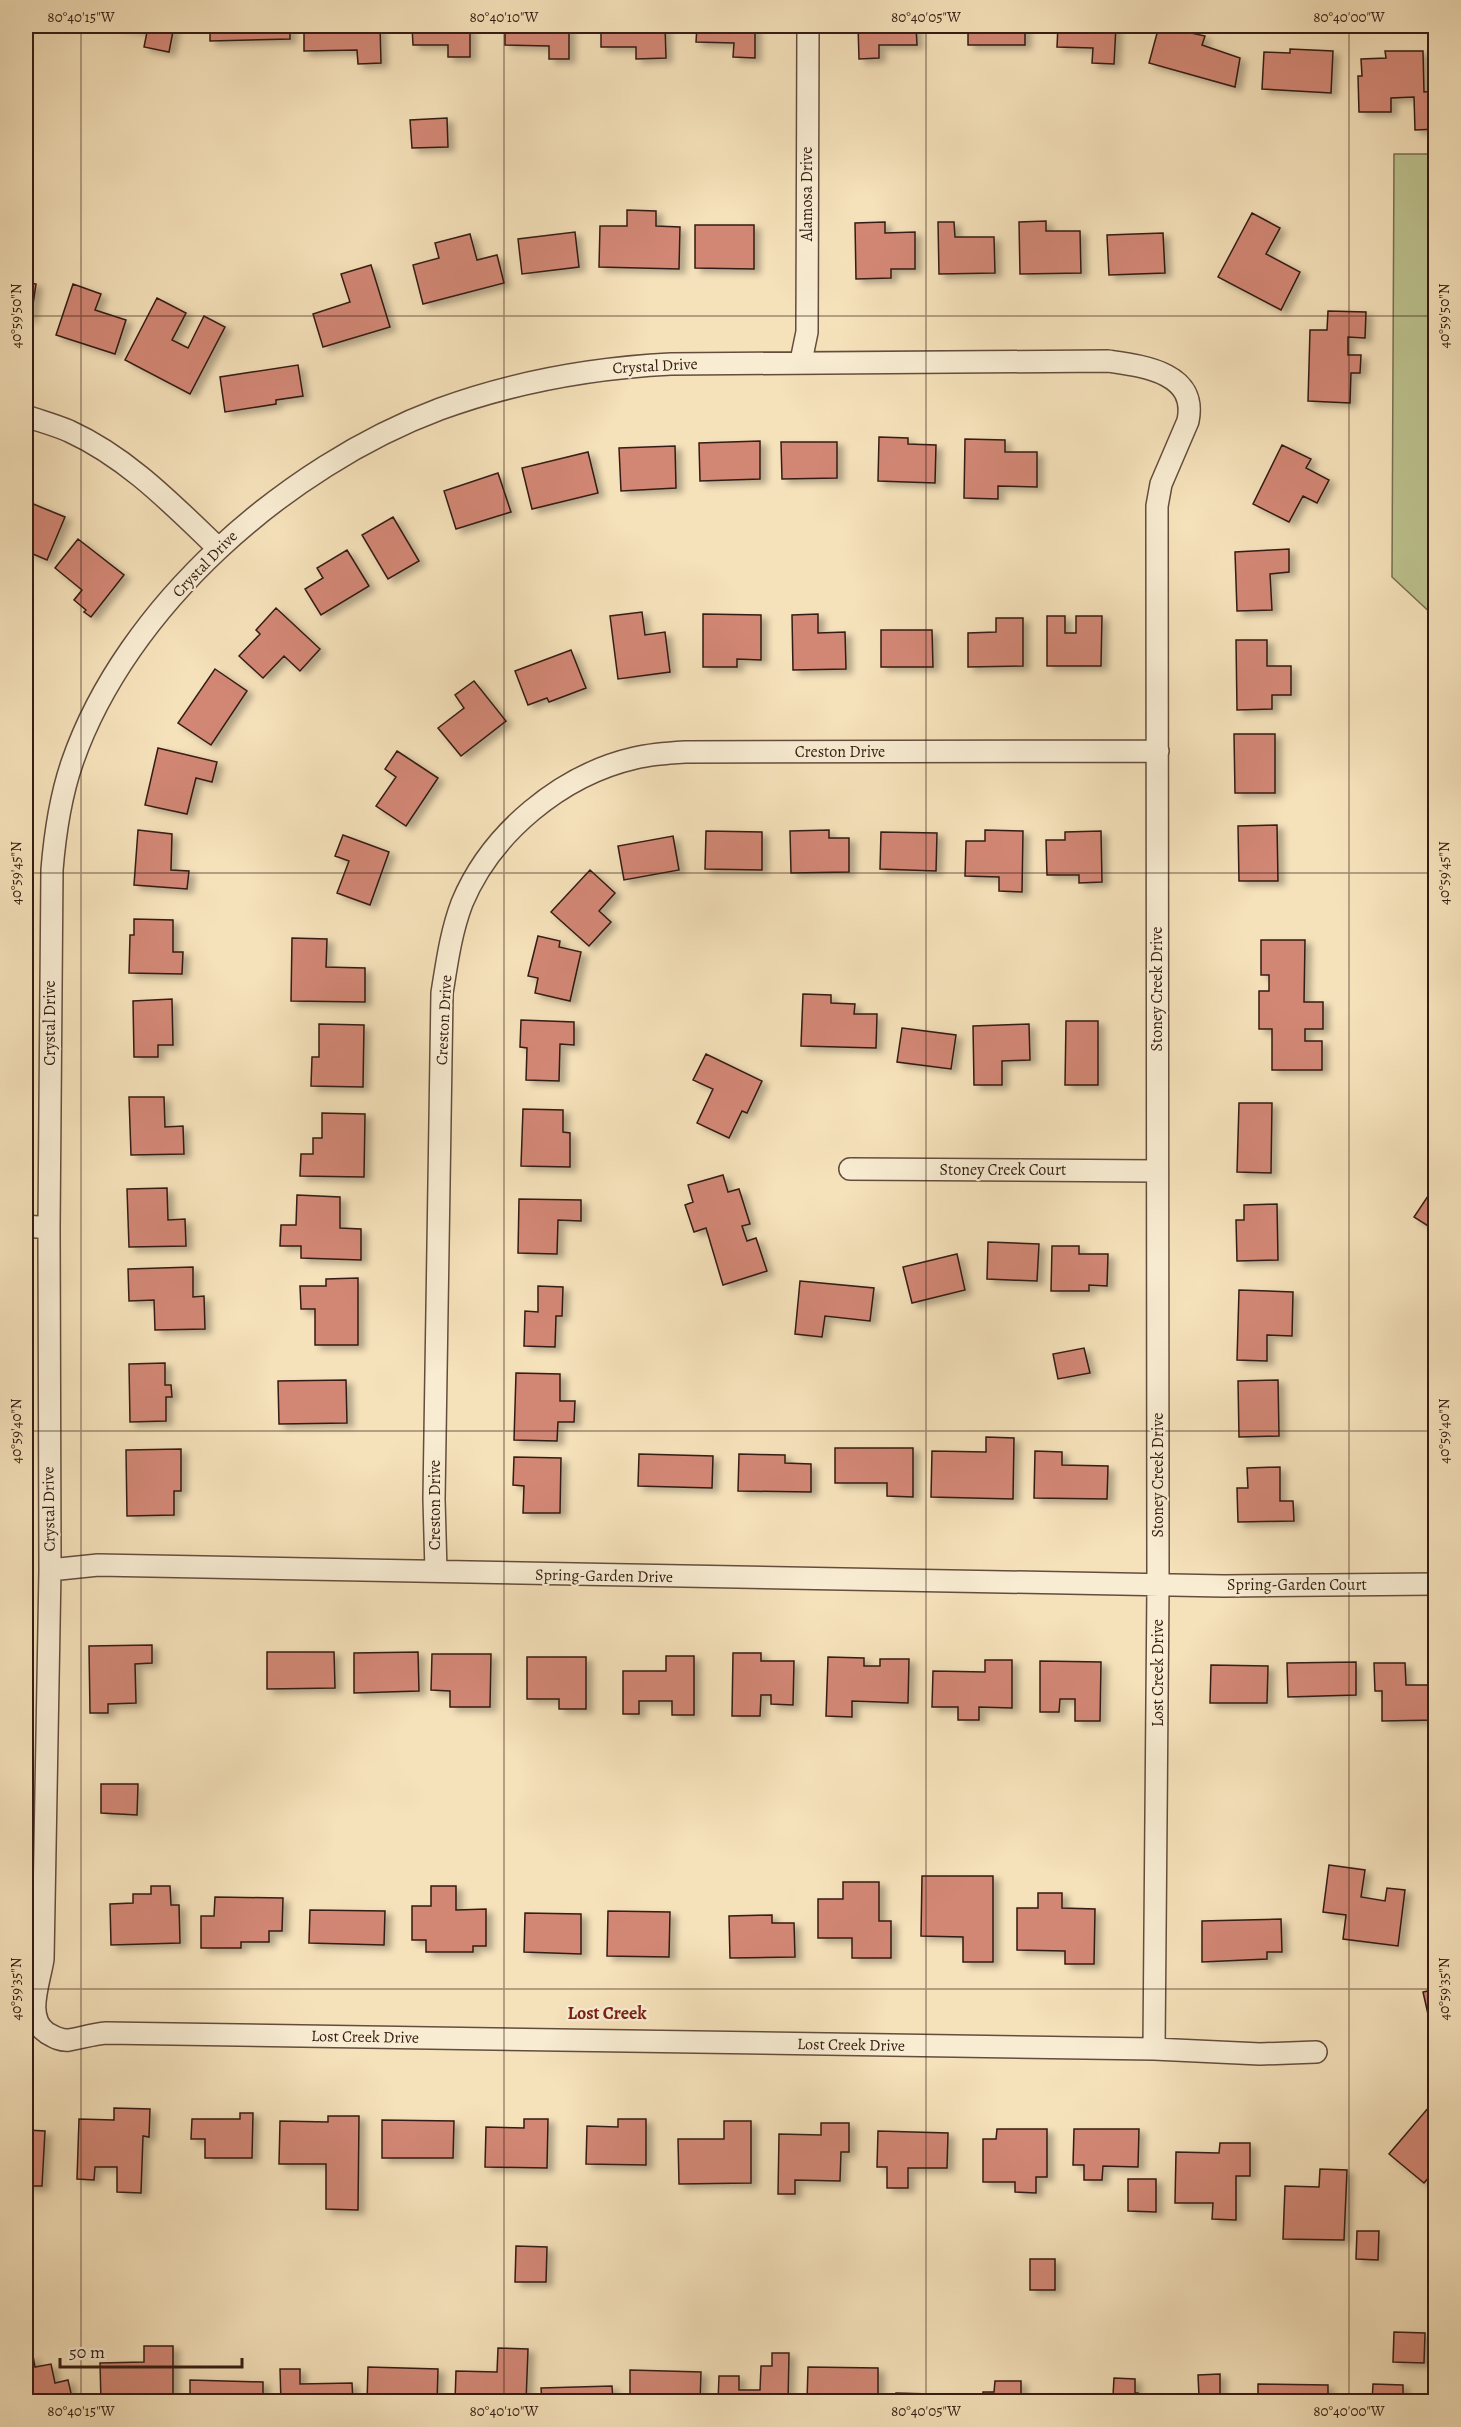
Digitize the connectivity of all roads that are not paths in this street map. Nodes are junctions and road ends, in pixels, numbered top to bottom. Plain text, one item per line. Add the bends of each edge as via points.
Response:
1 (807, 26) edge
2 (801, 361) junction
3 (1187, 400) joint
4 (26, 416) edge
5 (218, 548) junction
6 (1158, 751) junction
7 (850, 1169) dead end
8 (1156, 1171) junction
9 (26, 1226) edge
10 (49, 1228) junction
11 (50, 1570) junction
12 (436, 1571) junction
13 (1158, 1584) junction
14 (1436, 1584) edge
15 (1154, 2049) junction
16 (1316, 2052) dead end

1 - 2 street, Alamosa Drive via 807,333
2 - 3 street, Crystal Drive via 1108,361 1147,366 1166,374
2 - 5 street, Crystal Drive via 616,367 511,387 441,409 335,461 274,500
3 - 6 street, Stoney Creek Drive via 1188,421 1161,484 1157,506
4 - 5 street via 68,431 119,459
5 - 10 street, Crystal Drive via 156,618 118,669 85,730 62,795 52,870
6 - 8 street, Stoney Creek Drive
6 - 12 street, Creston Drive via 653,754 622,762 569,785 530,812 500,842 475,877 462,904 450,943 442,993
7 - 8 street, Stoney Creek Court
8 - 13 street, Stoney Creek Drive
9 - 10 street
10 - 11 street, Crystal Drive
11 - 12 street, Spring-Garden Drive via 98,1565
11 - 15 street, Lost Creek Drive via 43,1959 34,2014 43,2030 56,2039 106,2033
12 - 13 street, Spring-Garden Drive
13 - 14 street, Spring-Garden Court
13 - 15 street, Lost Creek Drive
15 - 16 street, Lost Creek Drive via 1260,2054

